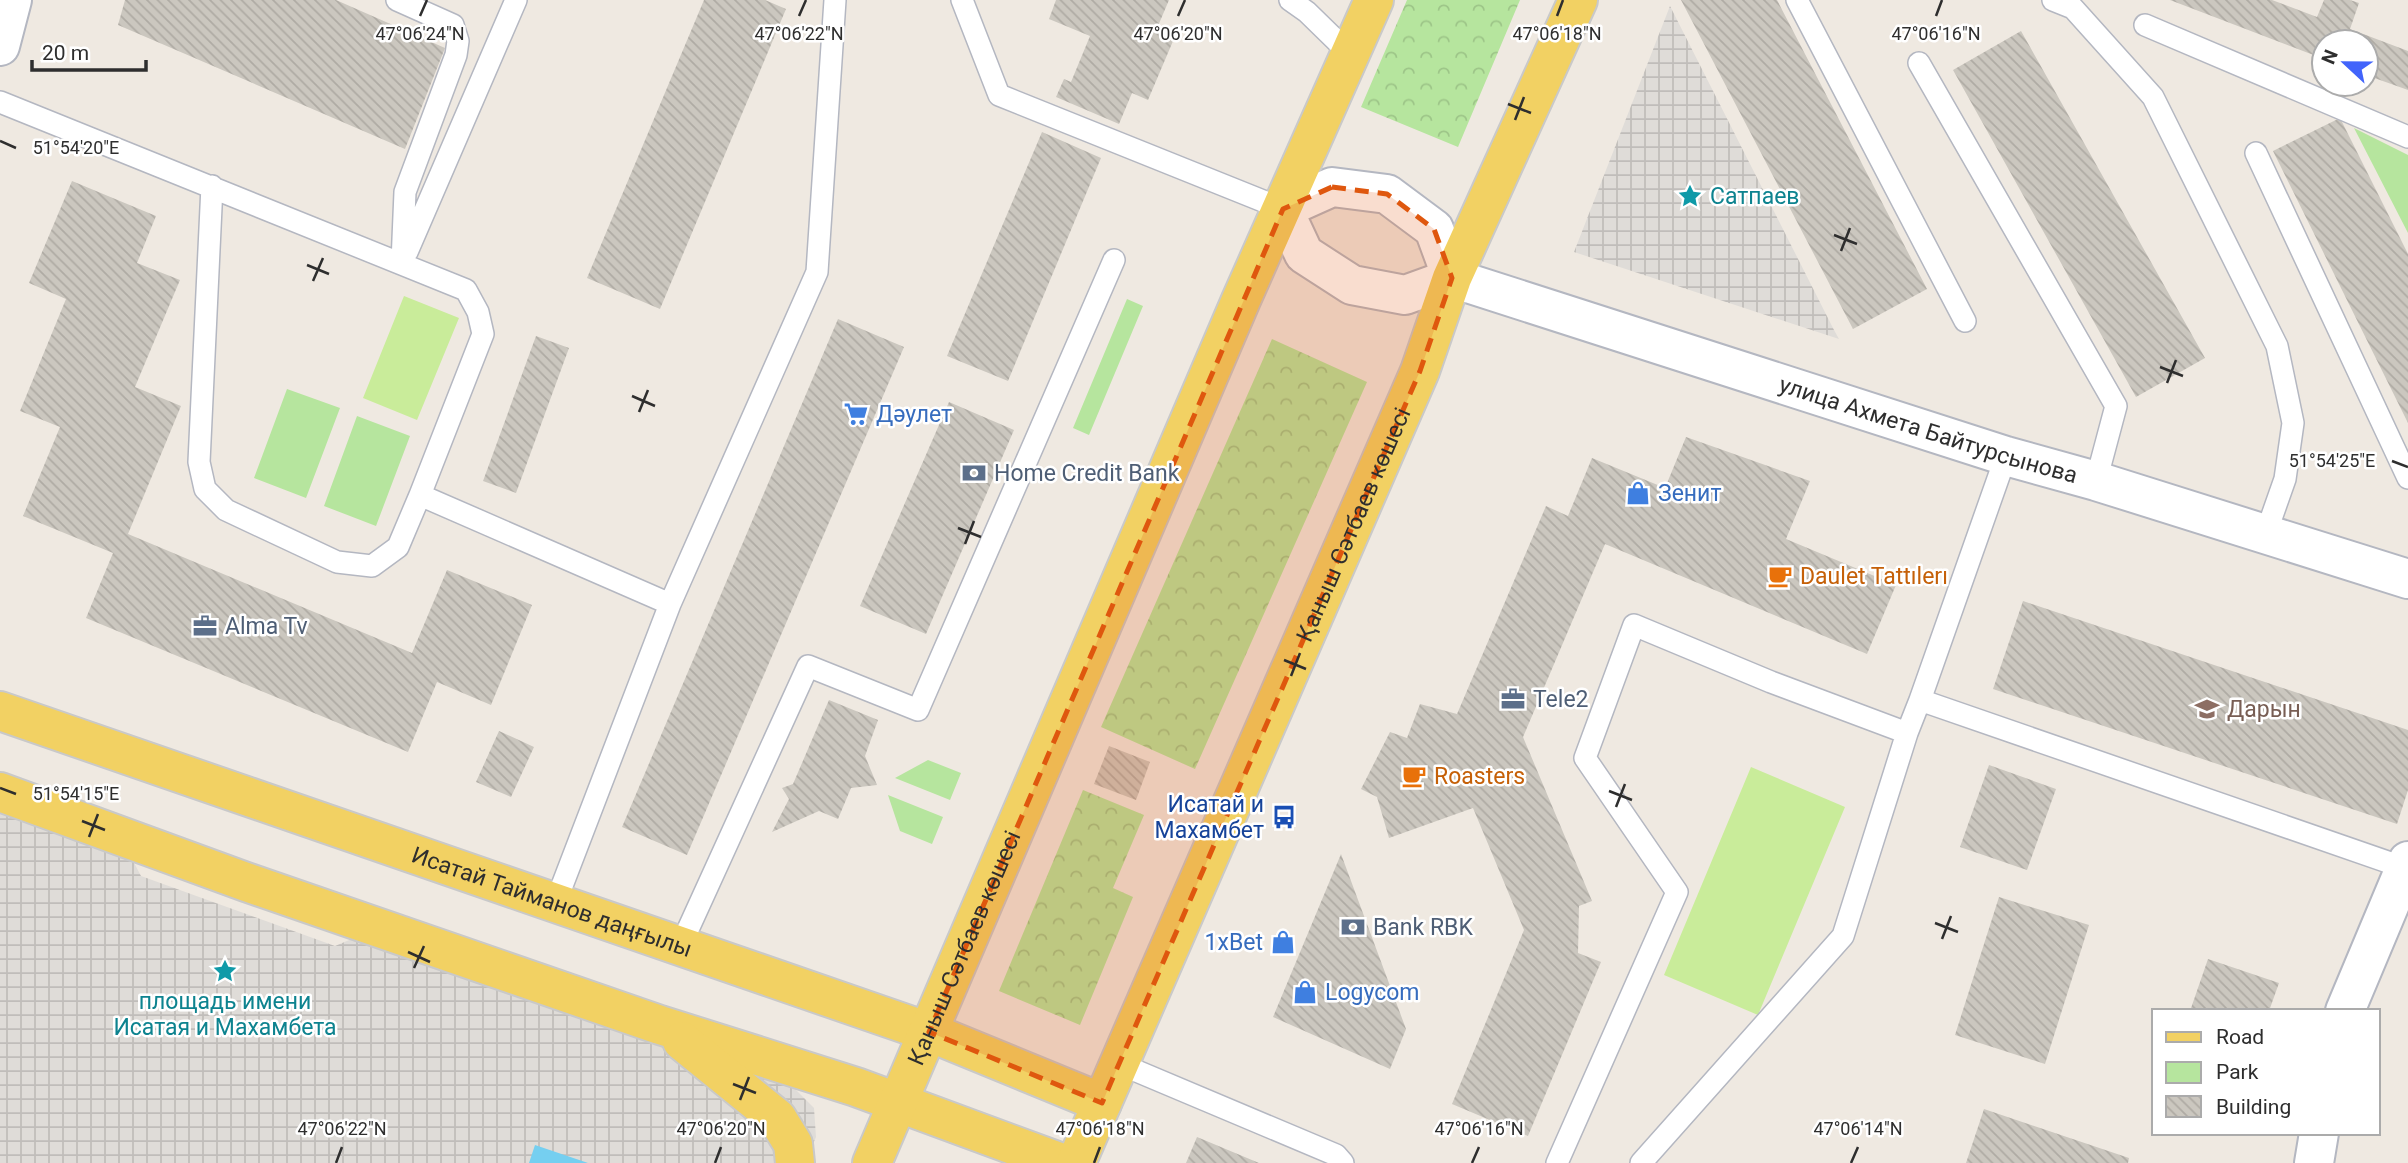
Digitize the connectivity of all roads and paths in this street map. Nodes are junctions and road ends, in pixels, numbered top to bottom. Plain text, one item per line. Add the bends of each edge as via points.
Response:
1 (12, 0) edge
2 (397, 0) edge
3 (516, 0) edge
4 (835, 0) edge
5 (962, 0) edge
6 (1290, 0) edge
7 (1374, 0) edge
8 (1578, 0) edge
9 (1797, 0) edge
10 (2053, 0) edge
11 (2145, 25) dead end
12 (0, 46) edge
13 (1350, 54) junction
14 (1919, 63) dead end
15 (0, 102) edge
16 (2408, 137) edge
17 (2256, 153) dead end
18 (212, 186) junction
19 (1283, 209) junction
20 (1114, 260) dead end
21 (402, 263) junction
22 (1452, 278) junction
23 (1965, 321) dead end
24 (2006, 456) junction
25 (2408, 478) edge
26 (2096, 481) junction
27 (420, 495) junction
28 (2266, 533) junction
29 (2408, 579) edge
30 (670, 604) junction
31 (1920, 700) junction
32 (0, 711) edge
33 (1907, 733) junction
34 (0, 792) edge
35 (2407, 866) edge
36 (555, 904) junction
37 (680, 947) junction
38 (2346, 1009) edge
39 (660, 1025) junction
40 (929, 1032) junction
41 (1120, 1064) junction
42 (898, 1102) junction
43 (1102, 1103) junction
44 (2319, 1135) edge
45 (1337, 1160) edge
46 (795, 1163) edge
47 (872, 1163) edge
48 (1062, 1163) edge
49 (1076, 1163) edge
50 (1557, 1163) edge
51 (1641, 1163) edge
52 (2314, 1163) edge

1 - 12 street
2 - 21 lane via 453,25 458,41 405,192
3 - 21 lane
4 - 30 lane via 817,272
5 - 19 lane via 999,95
6 - 13 lane
7 - 13 main road, Қаныш Сәтбаев көшесі
8 - 22 main road, Қаныш Сәтбаев көшесі
9 - 23 lane
10 - 28 lane via 2073,8 2153,97 2277,346 2293,424 2285,479
11 - 16 lane
13 - 19 main road, Қаныш Сәтбаев көшесі
14 - 26 lane via 2116,405
15 - 18 lane
17 - 25 lane
18 - 21 lane
18 - 27 lane via 199,462 205,489 226,510 337,562 372,566 398,547
19 - 22 street via 1304,254 1352,285 1405,295
19 - 22 street via 1332,187 1387,194 1434,229
19 - 40 main road, Қаныш Сәтбаев көшесі
20 - 37 lane via 918,710 808,666
21 - 27 lane via 466,290 483,334
22 - 24 street, улица Ахмета Байтурсынова
22 - 41 main road, Қаныш Сәтбаев көшесі via 1420,371
24 - 26 street, улица Ахмета Байтурсынова
24 - 31 lane
26 - 28 street, улица Ахмета Байтурсынова
27 - 30 lane
28 - 29 street, улица Ахмета Байтурсынова
30 - 36 lane
31 - 33 lane
31 - 35 lane
32 - 36 main road, Исатай Тайманов даңғылы
33 - 50 lane via 1634,625 1585,758 1677,891
33 - 51 lane via 1843,936
34 - 39 main road
35 - 38 street
36 - 37 main road, Исатай Тайманов даңғылы
37 - 40 main road, Исатай Тайманов даңғылы
39 - 42 main road
39 - 46 main road via 777,1118 793,1144
40 - 42 main road, Қаныш Сәтбаев көшесі
40 - 43 main road, Исатай Тайманов даңғылы
41 - 43 main road, Қаныш Сәтбаев көшесі
41 - 45 lane
42 - 47 main road, Қаныш Сәтбаев көшесі
42 - 48 main road
43 - 49 main road, Қаныш Сәтбаев көшесі
44 - 52 street

